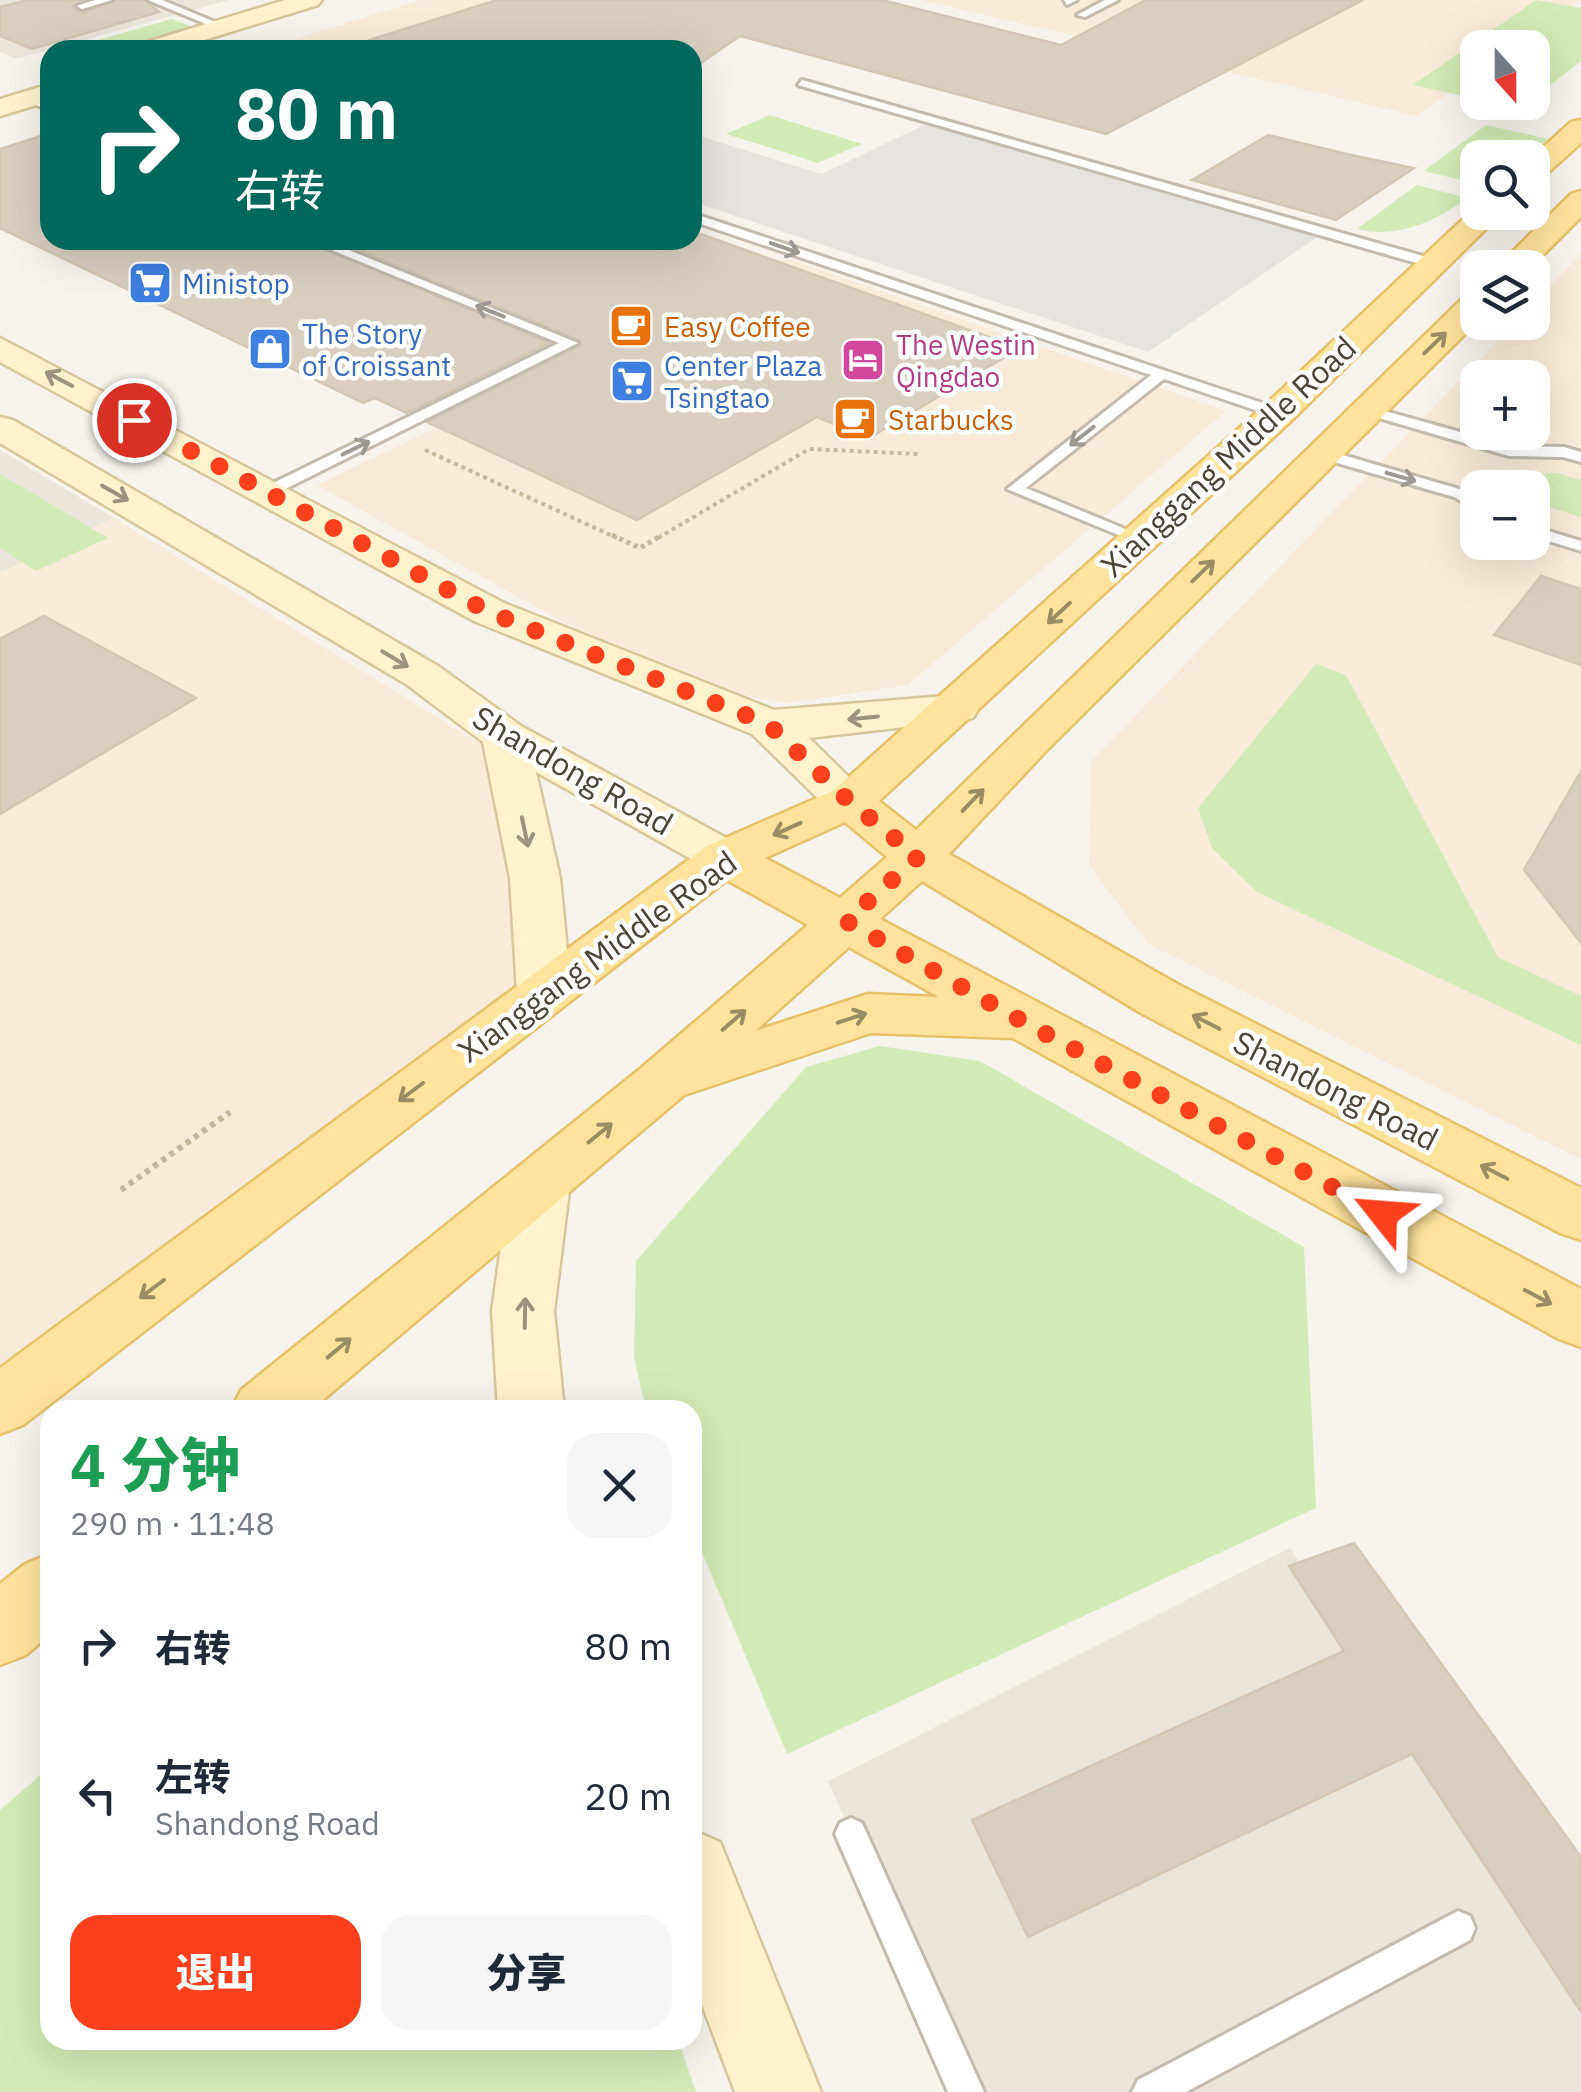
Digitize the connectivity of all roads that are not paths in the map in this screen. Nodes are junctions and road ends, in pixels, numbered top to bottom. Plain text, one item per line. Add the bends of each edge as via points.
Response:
1 (107, 0) edge
2 (153, 0) edge
3 (1113, 0) edge
4 (1069, 1) edge
5 (320, 3) edge
6 (82, 6) dead end
7 (1094, 9) junction
8 (1082, 15) dead end
9 (222, 27) junction
10 (179, 40) edge
11 (214, 40) edge
12 (40, 82) edge
13 (802, 84) dead end
14 (0, 94) edge
15 (40, 100) edge
16 (0, 108) edge
17 (1581, 128) edge
18 (1550, 156) edge
19 (1581, 200) edge
20 (702, 219) edge
21 (1468, 230) edge
22 (338, 250) edge
23 (1530, 250) edge
24 (1432, 263) junction
25 (1460, 320) edge
26 (0, 348) edge
27 (1159, 376) junction
28 (1367, 410) junction
29 (1278, 413) junction
30 (0, 428) edge
31 (1322, 454) junction
32 (1581, 457) edge
33 (269, 491) junction
34 (1460, 494) edge
35 (1550, 537) edge
36 (1139, 538) junction
37 (1581, 546) edge
38 (957, 708) junction
39 (768, 724) junction
40 (505, 736) junction
41 (850, 802) junction
42 (724, 857) junction
43 (918, 857) junction
44 (846, 921) junction
45 (544, 991) junction
46 (1020, 1020) junction
47 (660, 1084) junction
48 (540, 1183) junction
49 (1581, 1216) edge
50 (1581, 1320) edge
51 (276, 1400) edge
52 (531, 1400) edge
53 (0, 1404) edge
54 (40, 1596) edge
55 (0, 1630) edge
56 (851, 1834) dead end
57 (702, 1896) edge
58 (1458, 1928) dead end
59 (778, 2092) edge
60 (966, 2092) edge
61 (1150, 2092) edge

1 - 6 lane
2 - 9 lane
3 - 7 lane
4 - 7 lane
5 - 9 main road
5 - 11 main road
7 - 8 lane
9 - 10 main road
12 - 14 main road
13 - 24 lane
15 - 16 main road
17 - 18 main road
19 - 23 main road
20 -> 27 lane
21 - 24 main road, Xianggang Middle Road
33 -> 22 lane via 570,343
24 - 29 main road, Xianggang Middle Road
28 -> 25 main road, Xianggang Middle Road
33 -> 26 main road, Shandong Road
27 - 29 lane
27 -> 36 lane via 1014,489
28 - 31 main road, Xianggang Middle Road
28 - 32 lane via 1509,450
29 - 36 main road, Xianggang Middle Road
30 -> 40 main road, Shandong Road via 422,676
31 -> 34 lane
43 -> 31 main road, Xianggang Middle Road
33 - 39 main road, Shandong Road via 489,612
35 - 37 lane
36 -> 38 main road, Xianggang Middle Road
38 -> 39 main road
38 - 41 main road, Xianggang Middle Road
39 - 41 main road, Shandong Road
40 - 42 main road, Shandong Road
40 -> 45 main road via 535,878
41 -> 42 main road, Xianggang Middle Road
41 - 43 main road, Shandong Road
42 - 44 main road, Shandong Road
42 - 45 main road, Xianggang Middle Road
43 - 44 main road, Xianggang Middle Road
49 -> 43 main road, Shandong Road via 1160,999
44 - 46 main road, Shandong Road
47 -> 44 main road, Xianggang Middle Road
45 -> 53 main road, Xianggang Middle Road
47 -> 46 main road via 868,1012
46 -> 50 main road, Shandong Road
48 -> 47 main road, Xianggang Middle Road
51 -> 48 main road, Xianggang Middle Road
52 -> 48 main road via 523,1311
54 - 55 main road
56 - 60 lane
57 - 59 main road
58 - 61 lane

